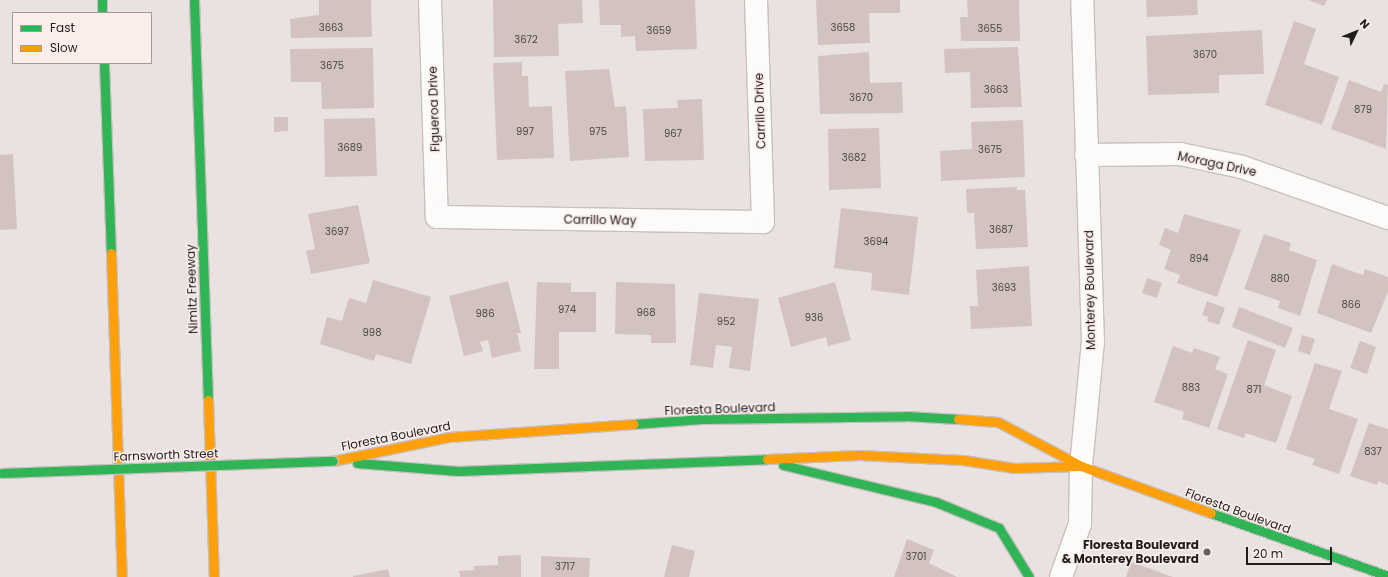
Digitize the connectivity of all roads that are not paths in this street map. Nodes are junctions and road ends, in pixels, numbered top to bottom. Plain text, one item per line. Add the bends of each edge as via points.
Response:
1 (102, 0) edge
2 (194, 0) edge
3 (430, 0) edge
4 (756, 0) edge
5 (1082, 0) edge
6 (102, 12) edge
7 (104, 64) edge
8 (1086, 155) junction
9 (437, 217) joint
10 (1388, 218) edge
11 (763, 222) joint
12 (757, 458) junction
13 (333, 461) junction
14 (1081, 466) junction
15 (1, 473) edge
16 (1388, 576) edge
17 (122, 577) edge
18 (214, 577) edge
19 (1029, 577) edge
20 (1061, 577) edge

1 - 6 main road
2 - 18 main road, Nimitz Freeway
3 - 9 street, Figueroa Drive
4 - 11 street, Carrillo Drive
5 - 8 street, Monterey Boulevard
7 - 17 main road
8 - 10 street, Moraga Drive via 1180,154 1227,164
8 - 14 street, Monterey Boulevard via 1092,342
9 - 11 street, Carrillo Way
12 - 13 main road, Floresta Boulevard via 458,471
12 - 14 main road, Floresta Boulevard via 859,455 963,460 1014,468
12 - 19 main road via 936,502 999,528
13 - 14 main road, Floresta Boulevard via 449,437 702,419 906,416 998,422
13 - 15 main road, Farnsworth Street, bridge
14 - 16 main road, Floresta Boulevard
14 - 20 street, Monterey Boulevard via 1080,524

